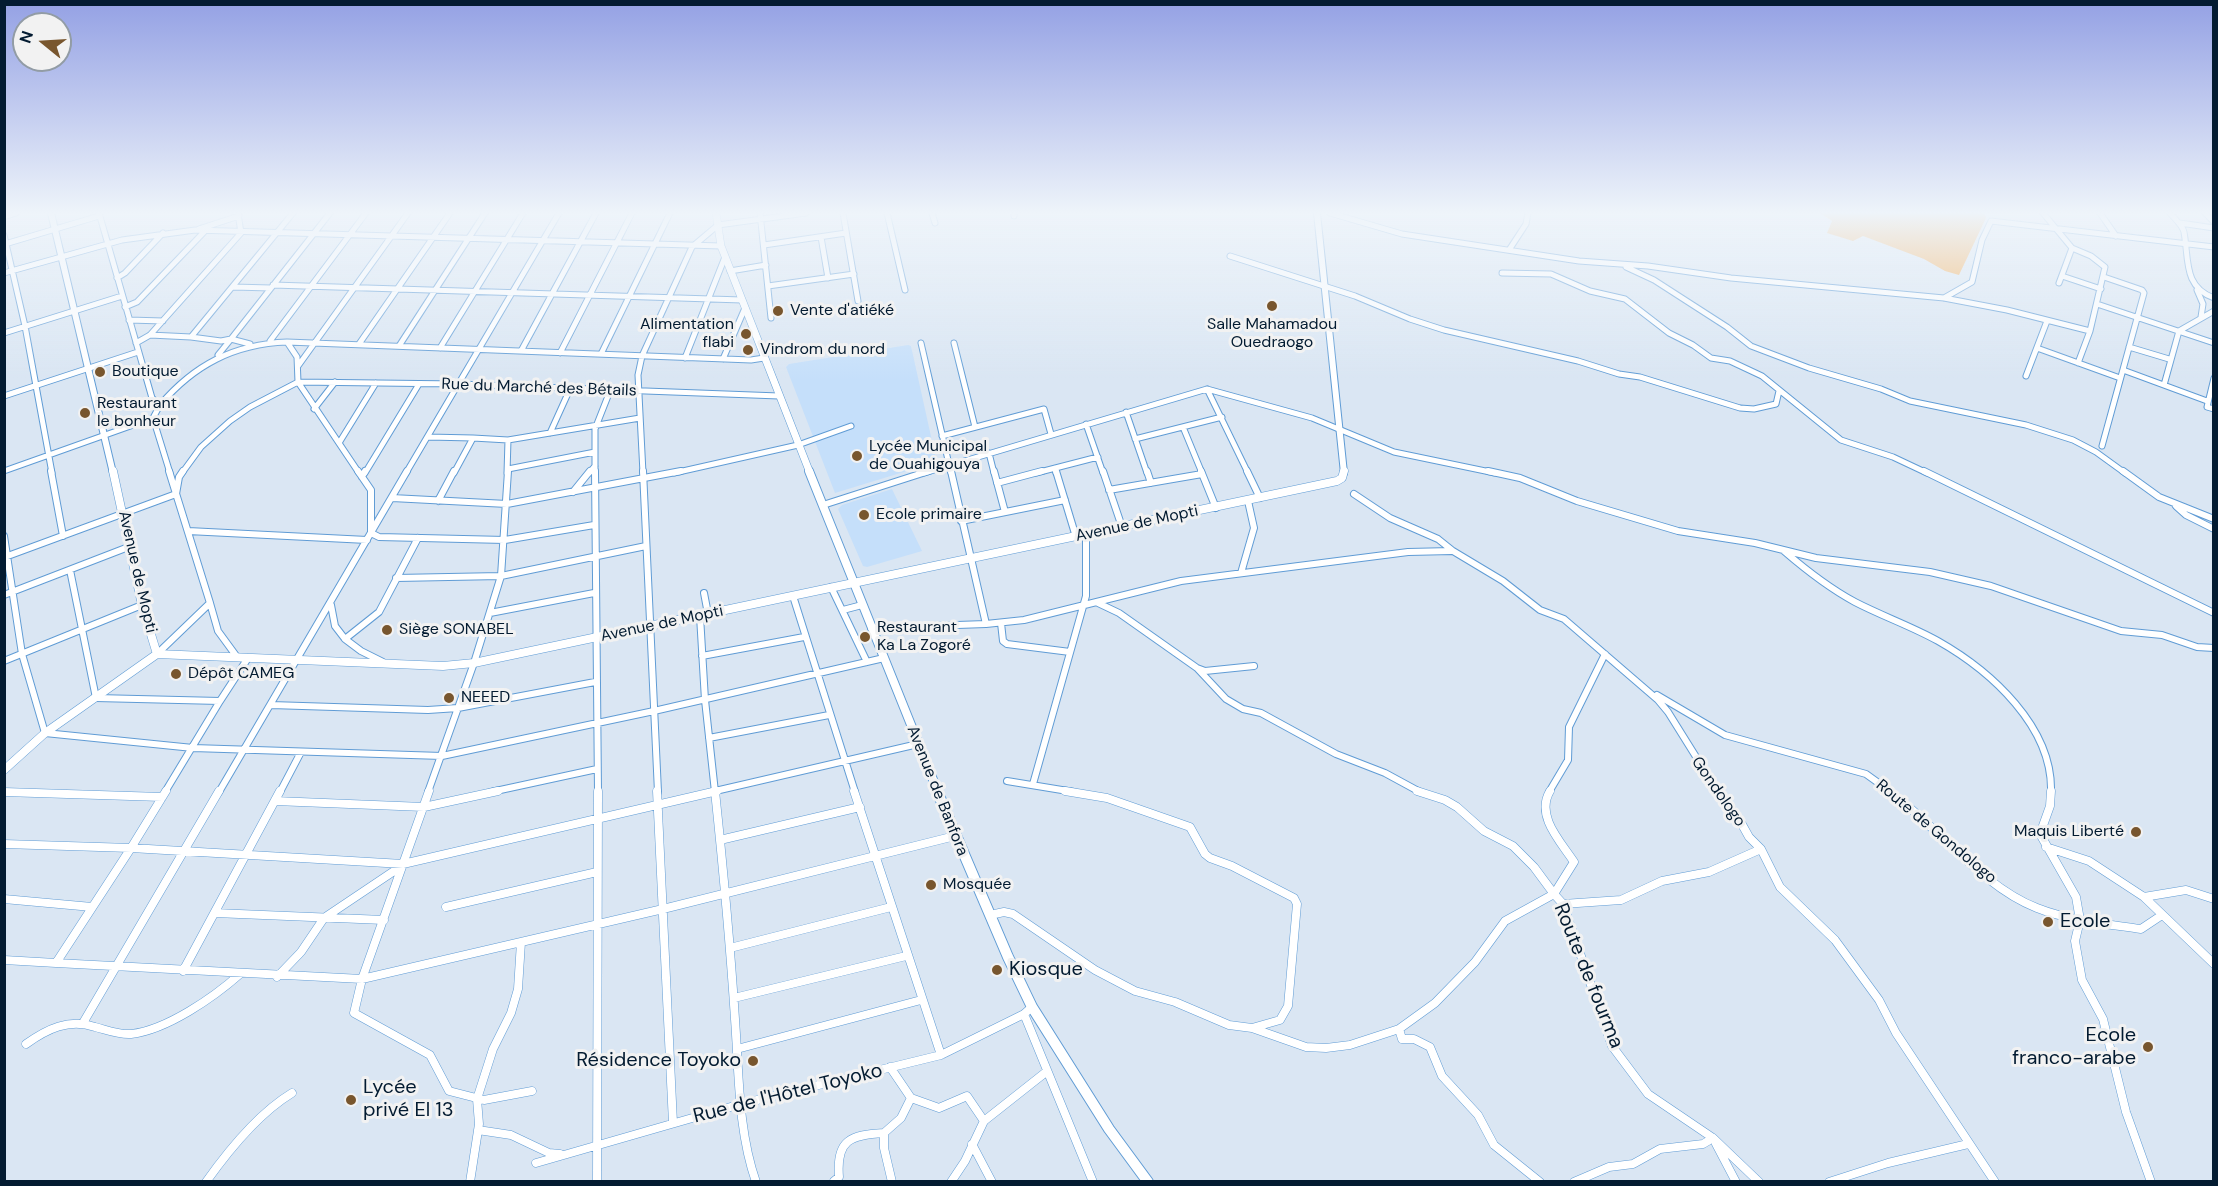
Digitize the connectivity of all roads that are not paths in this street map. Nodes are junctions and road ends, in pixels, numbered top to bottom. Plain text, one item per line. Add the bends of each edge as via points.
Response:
1 (20, 268) edge
2 (64, 268) edge
3 (114, 268) edge
4 (130, 268) edge
5 (169, 268) edge
6 (210, 268) edge
7 (248, 268) edge
8 (286, 268) edge
9 (325, 268) edge
10 (368, 268) edge
11 (411, 268) edge
12 (449, 268) edge
13 (490, 268) edge
14 (528, 268) edge
15 (566, 268) edge
16 (604, 268) edge
17 (643, 268) edge
18 (682, 268) edge
19 (720, 268) edge
20 (749, 268) edge
21 (766, 268) edge
22 (826, 268) edge
23 (853, 268) edge
24 (900, 268) edge
25 (1270, 268) edge
26 (1322, 268) edge
27 (1628, 268) edge
28 (1664, 268) edge
29 (1976, 268) edge
30 (2064, 268) edge
31 (2105, 268) edge
32 (2190, 268) edge
33 (11, 271) junction
34 (730, 271) joint
35 (4, 273) edge
36 (1503, 273) dead end
37 (854, 274) junction
38 (2061, 276) junction
39 (2104, 277) junction
40 (117, 278) junction
41 (828, 278) junction
42 (2059, 283) dead end
43 (1324, 285) junction
44 (272, 286) junction
45 (312, 286) junction
46 (768, 286) junction
47 (233, 287) junction
48 (354, 288) junction
49 (397, 289) junction
50 (2101, 289) junction
51 (2197, 289) junction
52 (435, 290) junction
53 (905, 290) dead end
54 (476, 291) junction
55 (513, 293) junction
56 (552, 294) junction
57 (590, 295) junction
58 (122, 296) junction
59 (629, 296) junction
60 (668, 298) junction
61 (1944, 298) junction
62 (2214, 298) edge
63 (708, 299) junction
64 (858, 301) dead end
65 (743, 304) junction
66 (2097, 304) junction
67 (125, 307) junction
68 (74, 311) junction
69 (2214, 311) edge
70 (2137, 317) junction
71 (771, 318) dead end
72 (2200, 318) junction
73 (129, 320) junction
74 (164, 321) junction
75 (2047, 321) junction
76 (25, 326) junction
77 (2090, 331) junction
78 (2179, 331) junction
79 (4, 333) edge
80 (150, 335) junction
81 (191, 337) junction
82 (231, 339) junction
83 (270, 341) junction
84 (287, 342) junction
85 (921, 342) dead end
86 (314, 343) junction
87 (2214, 343) edge
88 (136, 344) junction
89 (251, 344) junction
90 (359, 344) junction
91 (954, 344) dead end
92 (399, 346) junction
93 (2129, 346) junction
94 (440, 348) junction
95 (2037, 348) junction
96 (479, 349) junction
97 (521, 351) junction
98 (138, 352) junction
99 (560, 352) junction
100 (601, 354) junction
101 (642, 356) junction
102 (685, 358) junction
103 (764, 358) junction
104 (723, 359) junction
105 (2169, 359) junction
106 (211, 361) junction
107 (2078, 363) junction
108 (297, 366) junction
109 (88, 369) junction
110 (2123, 370) junction
111 (2026, 376) dead end
112 (2120, 378) junction
113 (2214, 378) edge
114 (298, 382) junction
115 (335, 382) junction
116 (376, 383) junction
117 (419, 384) junction
118 (459, 384) junction
119 (2164, 386) junction
120 (34, 387) junction
121 (570, 389) junction
122 (1206, 389) junction
123 (610, 391) junction
124 (1779, 391) junction
125 (639, 392) junction
126 (4, 396) edge
127 (779, 396) junction
128 (2207, 401) junction
129 (160, 405) junction
130 (2214, 409) edge
131 (314, 410) junction
132 (1126, 412) junction
133 (1222, 417) junction
134 (153, 418) junction
135 (640, 418) junction
136 (1086, 424) junction
137 (597, 425) junction
138 (851, 426) dead end
139 (975, 427) junction
140 (1183, 427) junction
141 (1339, 429) junction
142 (550, 433) junction
143 (1051, 434) junction
144 (104, 436) junction
145 (942, 436) junction
146 (428, 437) junction
147 (473, 438) junction
148 (1135, 439) junction
149 (508, 440) junction
150 (339, 443) junction
151 (798, 445) junction
152 (2102, 446) dead end
153 (595, 452) junction
154 (989, 453) junction
155 (49, 455) junction
156 (1098, 457) junction
157 (595, 466) junction
158 (948, 466) junction
159 (1056, 468) junction
160 (508, 469) junction
161 (4, 471) edge
162 (1202, 474) junction
163 (362, 477) junction
164 (643, 480) junction
165 (997, 483) junction
166 (1151, 483) junction
167 (596, 488) junction
168 (1109, 490) junction
169 (573, 492) junction
170 (176, 494) junction
171 (1354, 494) dead end
172 (392, 498) junction
173 (1260, 498) junction
174 (1065, 500) junction
175 (438, 501) junction
176 (1248, 501) junction
177 (507, 504) junction
178 (823, 505) junction
179 (2174, 505) junction
180 (1216, 508) junction
181 (1005, 512) junction
182 (123, 513) junction
183 (2214, 519) edge
184 (961, 521) junction
185 (594, 525) junction
186 (1122, 527) junction
187 (2214, 529) edge
188 (188, 531) junction
189 (371, 533) junction
190 (1086, 535) junction
191 (4, 536) edge
192 (63, 536) junction
193 (1076, 537) junction
194 (418, 538) junction
195 (367, 540) junction
196 (505, 540) junction
197 (131, 546) junction
198 (646, 546) junction
199 (1453, 551) junction
200 (1783, 551) junction
201 (6, 557) edge
202 (594, 558) junction
203 (970, 559) junction
204 (70, 570) junction
205 (1241, 573) junction
206 (501, 576) junction
207 (396, 578) junction
208 (853, 582) junction
209 (831, 587) junction
210 (594, 593) junction
211 (704, 593) dead end
212 (8, 594) edge
213 (793, 596) junction
214 (332, 601) junction
215 (210, 603) junction
216 (1097, 603) junction
217 (142, 605) junction
218 (862, 605) junction
219 (1082, 607) junction
220 (843, 610) junction
221 (490, 613) junction
222 (2214, 613) edge
223 (704, 615) junction
224 (1001, 623) junction
225 (986, 624) junction
226 (650, 626) junction
227 (871, 628) junction
228 (81, 630) junction
229 (804, 637) junction
230 (595, 638) junction
231 (345, 639) junction
232 (2214, 648) edge
233 (1070, 652) junction
234 (22, 654) junction
235 (157, 654) junction
236 (1605, 654) junction
237 (702, 656) junction
238 (237, 657) junction
239 (248, 658) junction
240 (884, 658) junction
241 (297, 660) junction
242 (4, 661) edge
243 (867, 662) junction
244 (474, 663) junction
245 (386, 664) junction
246 (1254, 666) dead end
247 (1197, 668) junction
248 (815, 674) junction
249 (596, 682) junction
250 (1645, 688) junction
251 (96, 698) junction
252 (705, 700) junction
253 (220, 701) junction
254 (270, 705) junction
255 (458, 708) junction
256 (654, 711) junction
257 (829, 715) junction
258 (596, 724) junction
259 (45, 734) junction
260 (709, 738) junction
261 (918, 744) junction
262 (193, 748) junction
263 (244, 750) junction
264 (300, 752) junction
265 (442, 756) junction
266 (845, 761) junction
267 (597, 769) junction
268 (4, 770) edge
269 (1007, 781) dead end
270 (1033, 784) junction
271 (4, 792) edge
272 (714, 792) junction
273 (162, 797) junction
274 (275, 801) junction
275 (658, 805) junction
276 (424, 807) junction
277 (860, 807) junction
278 (598, 820) junction
279 (955, 836) junction
280 (720, 840) junction
281 (4, 844) edge
282 (2046, 847) junction
283 (131, 848) junction
284 (1761, 849) junction
285 (184, 852) junction
286 (875, 855) junction
287 (246, 856) junction
288 (403, 864) junction
289 (597, 872) junction
290 (726, 893) junction
291 (1554, 894) junction
292 (2144, 897) junction
293 (4, 898) edge
294 (2214, 899) edge
295 (1563, 904) junction
296 (92, 907) junction
297 (446, 907) dead end
298 (891, 907) junction
299 (663, 909) junction
300 (215, 914) junction
301 (990, 915) junction
302 (2162, 915) junction
303 (324, 918) junction
304 (384, 920) junction
305 (2080, 920) junction
306 (596, 924) junction
307 (521, 942) junction
308 (730, 948) junction
309 (906, 956) junction
310 (4, 960) edge
311 (56, 963) junction
312 (2214, 964) edge
313 (117, 966) junction
314 (183, 971) junction
315 (240, 974) junction
316 (277, 976) junction
317 (362, 980) junction
318 (734, 998) junction
319 (921, 1000) junction
320 (1032, 1007) junction
321 (1024, 1014) junction
322 (83, 1023) junction
323 (1252, 1028) junction
324 (1399, 1029) junction
325 (26, 1044) dead end
326 (737, 1049) junction
327 (941, 1055) junction
328 (890, 1067) junction
329 (1046, 1072) junction
330 (532, 1091) dead end
331 (292, 1093) dead end
332 (910, 1098) junction
333 (477, 1099) junction
334 (741, 1104) junction
335 (984, 1120) junction
336 (673, 1123) junction
337 (478, 1130) junction
338 (884, 1133) junction
339 (1713, 1138) junction
340 (972, 1144) junction
341 (1968, 1144) junction
342 (599, 1146) junction
343 (566, 1155) junction
344 (536, 1163) dead end
345 (834, 1181) edge
346 (206, 1182) edge
347 (470, 1182) edge
348 (597, 1182) edge
349 (756, 1182) edge
350 (892, 1182) edge
351 (951, 1182) edge
352 (992, 1182) edge
353 (1093, 1182) edge
354 (1148, 1182) edge
355 (1540, 1182) edge
356 (1574, 1182) edge
357 (1736, 1182) edge
358 (1759, 1182) edge
359 (1829, 1182) edge
360 (1995, 1182) edge
361 (2151, 1182) edge

1 - 33 street
2 - 68 street, Avenue de Mopti
3 - 40 street
4 - 40 street
5 - 67 street via 137,302
6 - 74 street
7 - 47 street
8 - 44 street
9 - 45 street
10 - 48 street
11 - 49 street
12 - 52 street
13 - 54 street
14 - 55 street
15 - 56 street
16 - 57 street
17 - 59 street
18 - 60 street
19 - 63 street
20 - 34 street
21 - 46 street
22 - 41 street
23 - 37 street
24 - 53 street
25 - 43 street
26 - 43 street, Avenue de Mopti
27 - 179 street via 1654,280 1751,346 1910,401 2026,425 2073,440
28 - 61 street
29 - 61 street via 1972,282
30 - 38 street
31 - 39 street
32 - 51 street
33 - 35 street
33 - 76 street
34 - 65 main road, Avenue de Banfora
36 - 124 street via 1551,274 1590,291 1625,298 1669,333 1711,358 1749,369
37 - 41 street
37 - 64 street
38 - 42 street
38 - 50 street
39 - 50 street
39 - 70 street via 2143,291
40 - 58 street
41 - 46 street
43 - 124 street via 1444,330 1640,377 1740,408 1754,410 1776,404
43 - 141 street, Avenue de Mopti
44 - 45 street
44 - 47 street
44 - 82 street
45 - 48 street
45 - 83 street
46 - 71 street
47 - 81 street
48 - 49 street
48 - 86 street
49 - 52 street
49 - 90 street
50 - 66 street
51 - 62 street
51 - 72 street via 2203,304
52 - 54 street
52 - 92 street
54 - 55 street
54 - 94 street
55 - 56 street
55 - 96 street
56 - 57 street
56 - 97 street
57 - 59 street
57 - 99 street
58 - 67 street
58 - 68 street
59 - 60 street
59 - 100 street
60 - 63 street
60 - 101 street
61 - 75 street
63 - 65 street
63 - 102 street
65 - 103 main road, Avenue de Banfora
65 - 104 street
66 - 70 street
66 - 77 street
67 - 73 street
68 - 76 street
68 - 109 street, Avenue de Mopti
69 - 72 street
70 - 78 street
70 - 93 street
72 - 78 street
73 - 74 street
73 - 88 street
74 - 80 street
75 - 77 street
75 - 95 street
76 - 79 street
76 - 120 street
77 - 107 street
78 - 87 street
78 - 105 street
80 - 81 street
80 - 88 street
81 - 82 street
82 - 89 street
82 - 106 street
83 - 84 street
83 - 89 street
84 - 86 street
84 - 108 street via 294,350
85 - 145 street
86 - 90 street
86 - 108 street
88 - 98 street
89 - 106 street
90 - 92 street
91 - 139 street
92 - 94 street
93 - 105 street
93 - 110 street
94 - 96 street
95 - 107 street
95 - 111 street
96 - 97 street
96 - 118 street
97 - 99 street
98 - 109 street
98 - 129 street via 152,398
99 - 100 street
100 - 101 street
101 - 102 street
101 - 125 street
102 - 104 street
103 - 104 street
103 - 127 main road, Avenue de Banfora
105 - 119 street
106 - 129 street via 178,384
107 - 112 street
108 - 114 street
109 - 120 street
109 - 144 street, Avenue de Mopti
110 - 112 street
110 - 119 street
112 - 152 street
113 - 128 street
114 - 115 street, Rue du Marché des Bétails
114 - 131 street
114 - 170 street via 250,407 201,447 179,477
115 - 116 street, Rue du Marché des Bétails
115 - 131 street
116 - 117 street, Rue du Marché des Bétails
116 - 150 street
117 - 118 street, Rue du Marché des Bétails
117 - 163 street
118 - 121 street, Rue du Marché des Bétails
118 - 146 street
119 - 128 street
120 - 126 street
120 - 155 street
121 - 123 street, Rue du Marché des Bétails
121 - 142 street
122 - 132 street
122 - 133 street
122 - 141 street
123 - 125 street, Rue du Marché des Bétails
123 - 137 street
124 - 222 street via 1841,440 1912,466
125 - 127 street, Rue du Marché des Bétails
125 - 135 street
127 - 151 main road, Avenue de Banfora
128 - 130 street via 2207,407
129 - 134 street
131 - 150 street
132 - 136 street
132 - 148 street
133 - 140 street
133 - 173 street
134 - 144 street
134 - 170 street
135 - 137 street
135 - 164 street
136 - 143 street
136 - 156 street
137 - 142 street
137 - 153 street
138 - 151 street
139 - 143 street via 1044,409
139 - 145 street
140 - 148 street
140 - 162 street
141 - 173 street, Avenue de Mopti via 1342,478
141 - 200 street via 1395,452 1520,478 1577,501 1678,531
142 - 149 street
143 - 154 street
144 - 155 street
144 - 182 street, Avenue de Mopti
145 - 158 street
146 - 147 street
146 - 172 street
147 - 149 street
147 - 175 street
148 - 166 street
149 - 160 street
150 - 163 street
151 - 164 street
151 - 178 main road, Avenue de Banfora
153 - 157 street
153 - 160 street
154 - 158 street
154 - 165 street
155 - 161 street
155 - 192 street
156 - 159 street
156 - 168 street
157 - 167 street
157 - 169 street
158 - 178 street
158 - 184 street
159 - 165 street
159 - 174 street
160 - 177 street
162 - 166 street
162 - 180 street
163 - 189 street via 371,490
164 - 167 street
164 - 198 street
165 - 181 street
166 - 168 street
167 - 169 street
167 - 185 street
168 - 186 street
169 - 177 street
170 - 182 street
170 - 188 street
171 - 199 street, Gondologo
172 - 175 street
172 - 189 street
173 - 176 street, Avenue de Mopti
174 - 181 street
174 - 193 street
175 - 177 street
176 - 180 street, Avenue de Mopti
176 - 205 street via 1256,526
177 - 196 street
178 - 208 main road, Avenue de Banfora
179 - 183 street
179 - 187 street
180 - 186 street, Avenue de Mopti
181 - 184 street
182 - 192 street
182 - 197 street, Avenue de Mopti
184 - 203 street
185 - 196 street
185 - 202 street
186 - 190 street, Avenue de Mopti
188 - 195 street
188 - 215 street
189 - 194 street via 379,537
189 - 195 street
190 - 193 street, Avenue de Mopti
190 - 219 street via 1086,596
191 - 201 street
192 - 201 street
193 - 203 street, Avenue de Mopti
194 - 196 street
194 - 207 street
195 - 214 street
196 - 206 street
197 - 204 street
197 - 217 street, Avenue de Mopti
198 - 202 street
198 - 226 street
199 - 205 street via 1408,552
199 - 236 street, Gondologo via 1503,581 1540,610 1564,619
200 - 232 street via 1962,579 2121,631 2162,635 2197,647
200 - 282 street via 1845,596 1949,648 2014,702 2041,739 2050,770 2051,806 2040,834
201 - 212 street
202 - 206 street
202 - 210 street
203 - 208 street, Avenue de Mopti
203 - 225 street
204 - 212 street
204 - 228 street
205 - 216 street via 1181,581
206 - 207 street
206 - 221 street
207 - 231 street via 379,612
208 - 209 street, Avenue de Mopti
208 - 218 main road, Avenue de Banfora
209 - 213 street, Avenue de Mopti
209 - 220 street
210 - 221 street
210 - 230 street
211 - 223 street
212 - 234 street
213 - 223 street, Avenue de Mopti
213 - 229 street
214 - 231 street via 330,610 335,626
214 - 241 street
215 - 235 street
215 - 238 street via 218,631
216 - 219 street
216 - 247 street via 1119,613
217 - 228 street
217 - 235 street, Avenue de Mopti
218 - 220 street
218 - 227 main road, Avenue de Banfora
219 - 224 street
219 - 233 street
220 - 243 street
221 - 244 street
223 - 226 street, Avenue de Mopti
223 - 237 street
224 - 225 street
224 - 233 street via 1003,641 1007,644
225 - 227 street
226 - 230 street, Avenue de Mopti
226 - 256 street
227 - 240 main road, Avenue de Banfora
228 - 234 street
228 - 251 street
229 - 237 street
229 - 248 street
230 - 244 street, Avenue de Mopti
230 - 249 street
231 - 245 street
233 - 270 street
234 - 242 street
234 - 259 street
235 - 238 street, Avenue de Mopti
235 - 251 street
236 - 250 street, Gondologo
236 - 291 street, Route de fourma via 1569,727 1568,760 1546,797 1547,822 1574,862
237 - 252 street
238 - 239 street, Avenue de Mopti
239 - 241 street, Avenue de Mopti
239 - 253 street
240 - 243 street
240 - 261 main road, Avenue de Banfora
241 - 245 street, Avenue de Mopti
241 - 254 street
243 - 248 street
244 - 245 street, Avenue de Mopti
244 - 255 street
246 - 247 street via 1205,671
247 - 291 street via 1226,699 1243,709 1261,713 1328,750 1456,807 1485,831 1513,846
248 - 252 street
248 - 257 street
249 - 255 street
249 - 258 street
250 - 284 street, Gondologo via 1668,712 1716,790
250 - 305 street, Route de Gondologo via 1725,735 1866,774 1914,809 1991,882 2036,908
251 - 253 street
251 - 259 street
252 - 256 street
252 - 260 street
253 - 262 street
254 - 255 street
254 - 263 street
255 - 265 street
256 - 258 street
256 - 275 street
257 - 260 street
257 - 266 street
258 - 265 street
258 - 267 street
259 - 262 street
259 - 268 street
260 - 272 street
261 - 266 street
261 - 279 main road, Avenue de Banfora
262 - 263 street
262 - 273 street
263 - 264 street
263 - 285 street
264 - 265 street
264 - 274 street
265 - 276 street
266 - 272 street
266 - 277 street
267 - 276 street
267 - 278 street
269 - 270 street
270 - 323 street via 1107,798 1190,827 1210,858 1294,898 1297,903 1288,1006 1280,1020
271 - 273 street
272 - 275 street
272 - 280 street
273 - 283 street
274 - 276 street
274 - 287 street
275 - 278 street
275 - 299 street
276 - 288 street
277 - 280 street
277 - 286 street
278 - 288 street
278 - 289 street
279 - 286 street
279 - 301 main road, Avenue de Banfora
280 - 290 street
281 - 283 street
282 - 292 street via 2089,861
282 - 305 street via 2076,897
283 - 285 street
283 - 296 street
284 - 295 street via 1709,872 1662,881 1621,900
284 - 341 street, Gondologo via 1780,887 1835,940 1880,1000 1896,1034
285 - 287 street
285 - 313 street
286 - 290 street
286 - 298 street
287 - 288 street
287 - 300 street
288 - 303 street
288 - 304 street
289 - 297 street
289 - 306 street
290 - 299 street
290 - 308 street
291 - 295 street, Route de fourma
291 - 324 street via 1505,921 1475,962 1435,1004
292 - 294 street via 2186,890
292 - 302 street
293 - 296 street
295 - 339 street, Route de fourma via 1612,1046 1648,1094
296 - 311 street
298 - 308 street
298 - 309 street
299 - 306 street
299 - 336 street
300 - 303 street
300 - 314 street
301 - 320 main road, Avenue de Banfora
301 - 323 street via 1013,914 1095,970 1135,991 1175,1002 1229,1025
302 - 305 street, Route de Gondologo via 2141,929
302 - 312 street
303 - 304 street
303 - 316 street
304 - 317 street
305 - 361 street via 2075,941 2082,980 2103,1019 2126,1112
306 - 307 street
306 - 342 street
307 - 317 street
307 - 333 street via 512,1013 493,1048
308 - 318 street
309 - 318 street
309 - 319 street
310 - 311 street
311 - 313 street
313 - 314 street
313 - 322 street
314 - 315 street
315 - 316 street
315 - 322 street via 221,992 135,1034 109,1032
316 - 317 street
317 - 333 street via 354,1013 430,1054 449,1090
318 - 326 street
319 - 326 street
319 - 327 street
320 - 321 street, Rue de l'Hôtel Toyoko
320 - 354 main road, Avenue de Banfora via 1109,1130
321 - 327 street, Rue de l'Hôtel Toyoko
321 - 329 street
322 - 325 street via 58,1026
323 - 324 street via 1306,1047 1326,1048 1350,1045
324 - 355 street via 1402,1039 1414,1039 1430,1047 1442,1076 1478,1115 1494,1145
326 - 334 street
327 - 328 street, Rue de l'Hôtel Toyoko
328 - 332 street
328 - 334 street, Rue de l'Hôtel Toyoko
329 - 335 street
329 - 353 street
330 - 333 street
331 - 346 street via 235,1142
332 - 335 street via 939,1108 967,1096
332 - 338 street via 897,1126
333 - 337 street
334 - 336 street, Rue de l'Hôtel Toyoko
334 - 349 street via 749,1162
335 - 340 street
336 - 342 street, Rue de l'Hôtel Toyoko
337 - 343 street via 511,1135
337 - 347 street
338 - 345 street via 858,1134 844,1143 839,1152 839,1177
338 - 350 street
339 - 356 street via 1703,1144 1660,1149 1633,1164 1609,1167
339 - 357 street
339 - 358 street, Route de fourma
340 - 351 street
340 - 352 street
341 - 359 street
341 - 360 street, Gondologo
342 - 343 street, Rue de l'Hôtel Toyoko
342 - 348 street
343 - 344 street, Rue de l'Hôtel Toyoko

